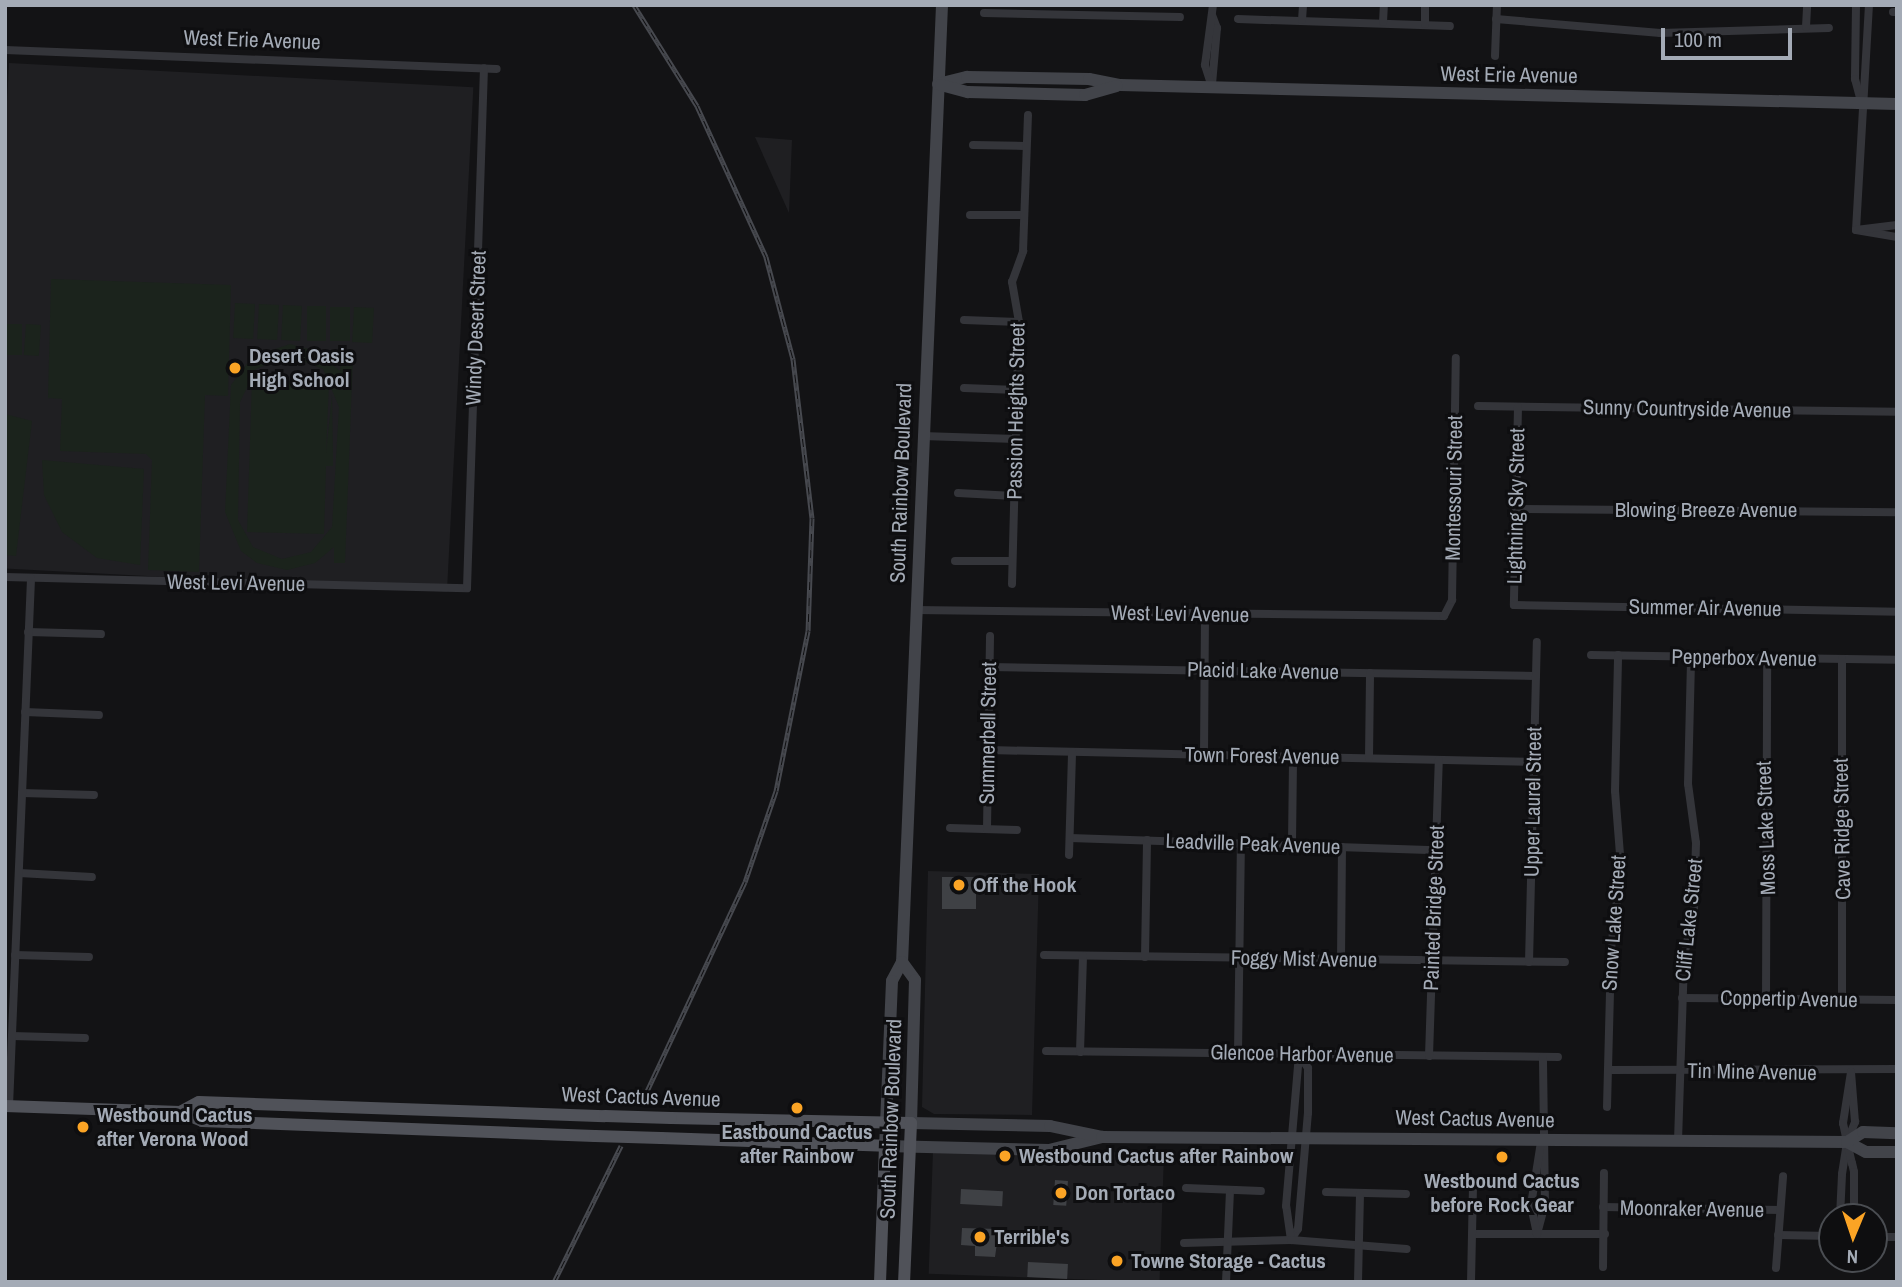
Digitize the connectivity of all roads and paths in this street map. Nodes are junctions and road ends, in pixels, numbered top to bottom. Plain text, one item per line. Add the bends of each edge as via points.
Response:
1 (942, 5) edge
2 (1130, 5) edge
3 (1213, 5) edge
4 (1303, 5) edge
5 (1384, 5) edge
6 (1425, 5) edge
7 (1497, 5) edge
8 (1807, 5) edge
9 (1856, 5) edge
10 (1869, 5) edge
11 (1006, 9) edge
12 (1049, 10) edge
13 (984, 13) dead end
14 (1129, 16) junction
15 (1180, 17) dead end
16 (1238, 19) dead end
17 (1496, 19) junction
18 (1302, 20) junction
19 (1383, 22) junction
20 (1425, 24) junction
21 (1450, 26) dead end
22 (1806, 27) junction
23 (1829, 28) dead end
24 (5, 50) edge
25 (1495, 56) dead end
26 (484, 68) junction
27 (497, 69) dead end
28 (939, 84) junction
29 (1212, 87) junction
30 (1861, 102) junction
31 (1897, 104) edge
32 (1027, 116) dead end
33 (973, 145) dead end
34 (1025, 146) junction
35 (970, 215) dead end
36 (1023, 215) junction
37 (1897, 225) edge
38 (1856, 230) junction
39 (1897, 237) edge
40 (964, 320) dead end
41 (1019, 322) junction
42 (1456, 358) dead end
43 (964, 388) dead end
44 (1017, 390) junction
45 (1478, 406) dead end
46 (1518, 407) junction
47 (1897, 412) edge
48 (922, 436) junction
49 (1016, 439) junction
50 (958, 493) dead end
51 (1014, 496) junction
52 (1516, 509) junction
53 (1897, 512) edge
54 (955, 561) dead end
55 (1012, 561) junction
56 (5, 578) edge
57 (30, 578) junction
58 (1012, 584) dead end
59 (467, 588) joint
60 (1514, 605) joint
61 (915, 610) junction
62 (1897, 612) edge
63 (1205, 615) junction
64 (1444, 616) joint
65 (28, 632) junction
66 (101, 634) dead end
67 (989, 636) dead end
68 (1537, 642) dead end
69 (1591, 655) dead end
70 (1618, 655) junction
71 (1691, 657) junction
72 (1767, 658) junction
73 (1842, 659) junction
74 (1897, 660) edge
75 (989, 667) junction
76 (1204, 670) junction
77 (1370, 673) junction
78 (1536, 676) junction
79 (25, 712) junction
80 (99, 715) dead end
81 (989, 750) junction
82 (1072, 752) junction
83 (1204, 755) junction
84 (1293, 757) junction
85 (1369, 758) junction
86 (1439, 760) junction
87 (1534, 762) junction
88 (22, 793) junction
89 (94, 795) dead end
90 (950, 828) dead end
91 (987, 829) junction
92 (1017, 830) dead end
93 (1070, 838) junction
94 (1147, 840) junction
95 (1241, 842) junction
96 (1292, 843) junction
97 (1342, 847) junction
98 (1436, 850) junction
99 (1069, 856) dead end
100 (19, 873) junction
101 (92, 877) dead end
102 (15, 955) junction
103 (1044, 955) dead end
104 (1083, 956) junction
105 (89, 957) dead end
106 (1145, 957) junction
107 (1240, 958) junction
108 (1341, 960) junction
109 (1432, 961) junction
110 (902, 962) junction
111 (1529, 962) junction
112 (1565, 962) dead end
113 (1682, 998) junction
114 (1766, 999) junction
115 (1842, 999) junction
116 (1897, 1000) edge
117 (12, 1036) junction
118 (85, 1038) dead end
119 (1046, 1051) dead end
120 (1080, 1052) junction
121 (1238, 1053) junction
122 (1300, 1054) junction
123 (1429, 1056) junction
124 (1543, 1057) junction
125 (1558, 1057) dead end
126 (1897, 1069) edge
127 (1608, 1070) junction
128 (1680, 1072) junction
129 (1850, 1072) junction
130 (7, 1106) edge
131 (1607, 1107) dead end
132 (180, 1112) junction
133 (886, 1122) junction
134 (911, 1123) junction
135 (1897, 1133) edge
136 (1298, 1136) junction
137 (1102, 1137) junction
138 (1542, 1139) junction
139 (1678, 1141) junction
140 (1847, 1142) junction
141 (885, 1146) junction
142 (910, 1147) junction
143 (1897, 1152) edge
144 (1604, 1174) dead end
145 (1783, 1176) dead end
146 (1473, 1185) dead end
147 (1186, 1188) dead end
148 (1230, 1190) junction
149 (1261, 1191) dead end
150 (1326, 1192) dead end
151 (1360, 1193) junction
152 (1406, 1194) dead end
153 (1841, 1203) edge
154 (1853, 1203) edge
155 (1604, 1207) junction
156 (1780, 1210) junction
157 (1472, 1234) junction
158 (1538, 1234) junction
159 (1605, 1234) junction
160 (1778, 1235) junction
161 (1818, 1236) edge
162 (1291, 1240) junction
163 (1227, 1241) junction
164 (1184, 1242) dead end
165 (1359, 1245) junction
166 (1407, 1249) dead end
167 (1603, 1267) dead end
168 (1776, 1268) dead end
169 (880, 1282) edge
170 (904, 1282) edge
171 (1226, 1282) edge
172 (1358, 1282) edge
173 (1471, 1282) edge

1 - 28 street, South Rainbow Boulevard
2 - 14 street
3 - 29 street via 1217,28
4 - 18 street
5 - 19 street
6 - 20 street
7 - 17 street
8 - 22 street
9 - 30 street via 1855,79
10 - 30 street via 1869,81
11 - 12 street
11 - 13 street
12 - 14 street
14 - 15 street
16 - 18 street
17 - 22 street via 1660,33
17 - 25 street
18 - 19 street
19 - 20 street
20 - 21 street
22 - 23 street
24 - 26 street, West Erie Avenue
26 - 27 street, West Erie Avenue
26 - 59 street, Windy Desert Street
28 - 29 street, West Erie Avenue via 967,77
28 - 48 street, South Rainbow Boulevard
29 - 30 street, West Erie Avenue
30 - 31 street, West Erie Avenue
30 - 38 street
32 - 34 street, Passion Heights Street
33 - 34 street
34 - 36 street, Passion Heights Street
35 - 36 street
36 - 41 street, Passion Heights Street via 1023,251 1012,282
37 - 38 street
38 - 39 street
40 - 41 street
41 - 44 street, Passion Heights Street
42 - 64 street, Montessouri Street via 1452,600
43 - 44 street
44 - 49 street, Passion Heights Street
45 - 46 street, Sunny Countryside Avenue
46 - 47 street, Sunny Countryside Avenue
46 - 52 street, Lightning Sky Street
48 - 49 street
48 - 61 street, South Rainbow Boulevard
49 - 51 street, Passion Heights Street
50 - 51 street
51 - 55 street, Passion Heights Street
52 - 53 street, Blowing Breeze Avenue
52 - 60 street, Lightning Sky Street
54 - 55 street
55 - 58 street, Passion Heights Street
56 - 57 street, West Levi Avenue
57 - 59 street, West Levi Avenue
57 - 65 street
60 - 62 street, Summer Air Avenue
61 - 63 street, West Levi Avenue
61 - 110 street, South Rainbow Boulevard
63 - 64 street, West Levi Avenue
63 - 76 street
65 - 66 street
65 - 79 street
67 - 75 street, Summerbell Street
68 - 78 street, Upper Laurel Street
69 - 70 street, Pepperbox Avenue
70 - 71 street, Pepperbox Avenue
70 - 127 street, Snow Lake Street via 1615,791 1621,867 1612,932
71 - 72 street, Pepperbox Avenue
71 - 113 street, Cliff Lake Street via 1688,784 1696,854
72 - 73 street, Pepperbox Avenue
72 - 114 street, Moss Lake Street
73 - 74 street, Pepperbox Avenue
73 - 115 street, Cave Ridge Street
75 - 76 street, Placid Lake Avenue
75 - 81 street, Summerbell Street
76 - 77 street, Placid Lake Avenue
76 - 83 street
77 - 78 street, Placid Lake Avenue
77 - 85 street
78 - 87 street, Upper Laurel Street
79 - 80 street
79 - 88 street
81 - 82 street, Town Forest Avenue
81 - 91 street, Summerbell Street
82 - 83 street, Town Forest Avenue
82 - 93 street
83 - 84 street, Town Forest Avenue
84 - 85 street, Town Forest Avenue
84 - 96 street
85 - 86 street, Town Forest Avenue
86 - 87 street, Town Forest Avenue
86 - 98 street, Painted Bridge Street
87 - 111 street, Upper Laurel Street
88 - 89 street
88 - 100 street
90 - 91 street
91 - 92 street
93 - 94 street, Leadville Peak Avenue
93 - 99 street
94 - 95 street, Leadville Peak Avenue
94 - 106 street
95 - 96 street, Leadville Peak Avenue
95 - 107 street
96 - 97 street, Leadville Peak Avenue
97 - 98 street, Leadville Peak Avenue
97 - 108 street
98 - 109 street, Painted Bridge Street
100 - 101 street
100 - 102 street
102 - 105 street
102 - 117 street
103 - 104 street, Foggy Mist Avenue
104 - 106 street, Foggy Mist Avenue
104 - 120 street
106 - 107 street, Foggy Mist Avenue
107 - 108 street, Foggy Mist Avenue
107 - 121 street
108 - 109 street, Foggy Mist Avenue
109 - 111 street, Foggy Mist Avenue
109 - 123 street, Painted Bridge Street
110 - 133 street, South Rainbow Boulevard via 892,981
110 - 134 street, South Rainbow Boulevard via 915,980
111 - 112 street, Foggy Mist Avenue
113 - 114 street, Coppertip Avenue
113 - 128 street, Cliff Lake Street
114 - 115 street, Coppertip Avenue
115 - 116 street, Coppertip Avenue
117 - 118 street
117 - 130 street
119 - 120 street, Glencoe Harbor Avenue
120 - 121 street, Glencoe Harbor Avenue
121 - 122 street, Glencoe Harbor Avenue
122 - 123 street, Glencoe Harbor Avenue
122 - 136 street
123 - 124 street, Glencoe Harbor Avenue
124 - 125 street, Glencoe Harbor Avenue
124 - 138 street
126 - 129 street, Tin Mine Avenue
127 - 128 street, Tin Mine Avenue
127 - 131 street, Snow Lake Street
128 - 129 street, Tin Mine Avenue
128 - 139 street, Cliff Lake Street
129 - 140 street via 1855,1122
130 - 132 main road, West Cactus Avenue
132 - 133 main road, West Cactus Avenue, bridge via 199,1102
132 - 141 main road, West Cactus Avenue, bridge via 202,1121
133 - 134 main road, West Cactus Avenue
133 - 141 street, South Rainbow Boulevard
134 - 137 street, West Cactus Avenue via 1050,1126
134 - 142 main road, South Rainbow Boulevard
135 - 140 street, West Cactus Avenue via 1863,1132
136 - 137 street, West Cactus Avenue
136 - 138 street, West Cactus Avenue
136 - 162 street via 1286,1206
136 - 162 street via 1298,1229
137 - 142 street, West Cactus Avenue via 1049,1150
138 - 139 street, West Cactus Avenue
138 - 158 street via 1545,1205
138 - 158 street via 1533,1164 1531,1205
139 - 140 street, West Cactus Avenue
140 - 143 street, West Cactus Avenue via 1866,1152
140 - 153 street
140 - 154 street
141 - 142 street, West Cactus Avenue
141 - 169 main road, South Rainbow Boulevard
142 - 170 main road, South Rainbow Boulevard
144 - 155 street
145 - 156 street
146 - 157 street
147 - 148 street
148 - 149 street
148 - 163 street
150 - 151 street
151 - 152 street
151 - 165 street
155 - 156 street, Moonraker Avenue
155 - 159 street
156 - 160 street
157 - 158 street
157 - 173 street
158 - 159 street
159 - 167 street
160 - 161 street
160 - 168 street
162 - 163 street
162 - 165 street
163 - 164 street
163 - 171 street
165 - 166 street
165 - 172 street

